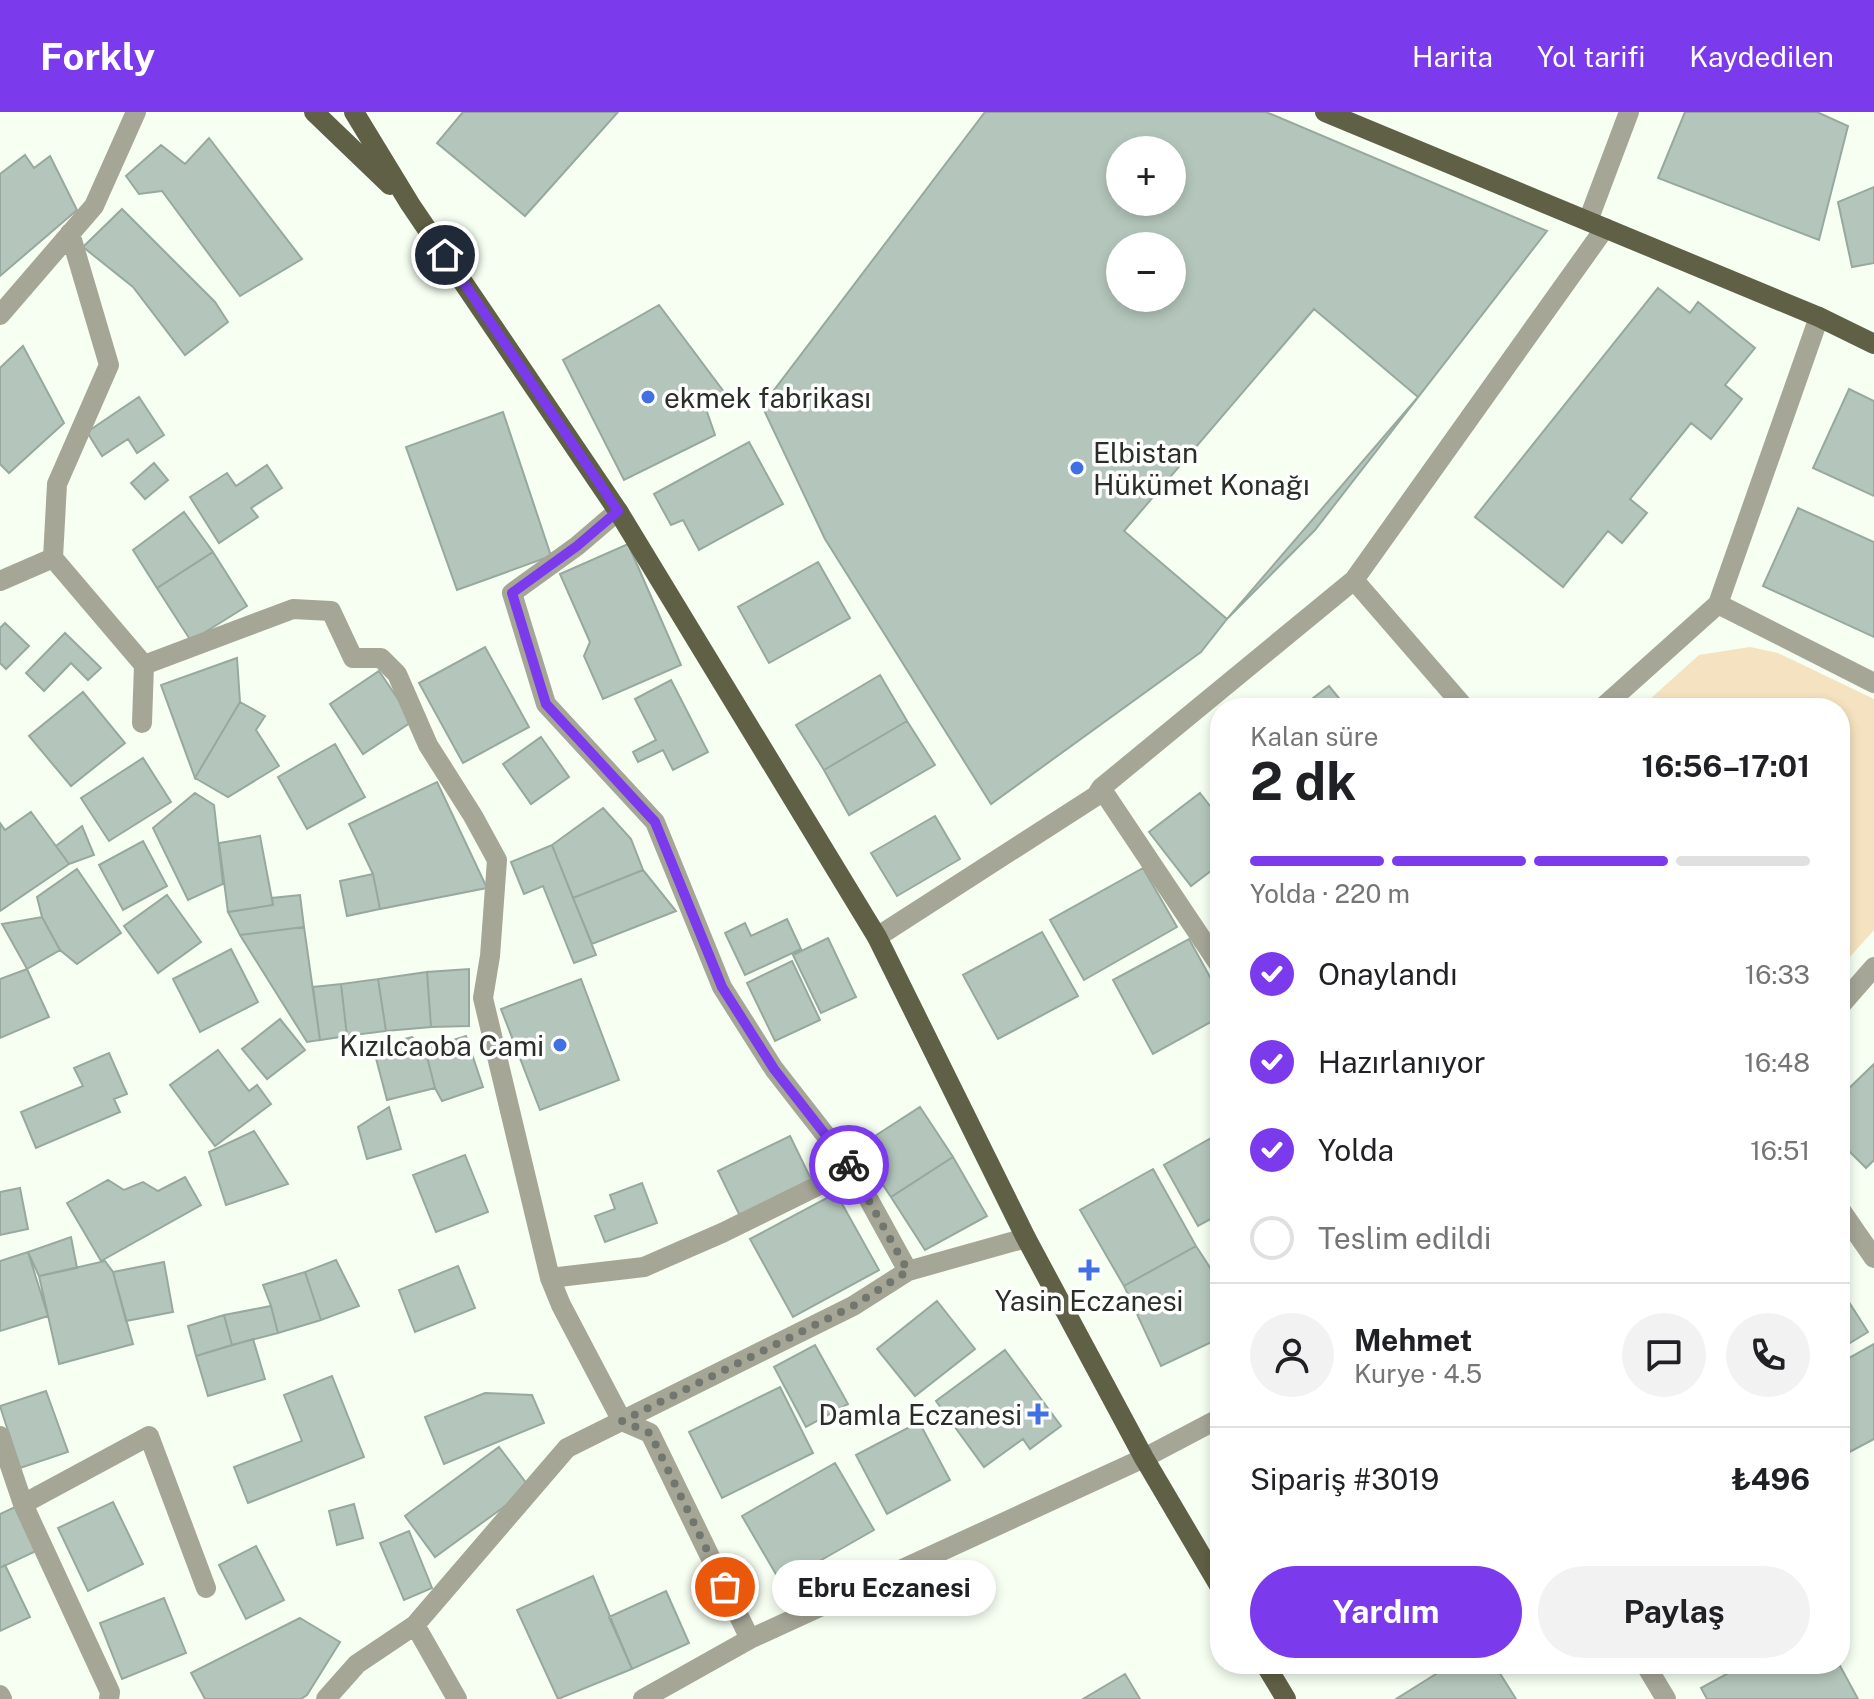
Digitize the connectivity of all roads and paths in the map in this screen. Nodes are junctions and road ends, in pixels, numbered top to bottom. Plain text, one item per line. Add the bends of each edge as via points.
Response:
1 (136, 112) edge
2 (314, 112) edge
3 (354, 112) edge
4 (1325, 112) edge
5 (1629, 112) edge
6 (410, 204) junction
7 (1597, 225) junction
8 (70, 233) junction
9 (0, 315) edge
10 (1819, 317) junction
11 (1874, 344) edge
12 (618, 511) junction
13 (53, 558) junction
14 (1354, 580) junction
15 (0, 581) edge
16 (1718, 604) junction
17 (144, 665) junction
18 (1874, 683) edge
19 (1210, 698) edge
20 (1210, 698) edge
21 (1456, 698) edge
22 (1613, 698) edge
23 (142, 723) dead end
24 (1101, 788) junction
25 (877, 937) junction
26 (1210, 951) edge
27 (1874, 967) edge
28 (1850, 995) edge
29 (852, 1169) junction
30 (1850, 1223) edge
31 (1026, 1238) junction
32 (1874, 1258) edge
33 (908, 1271) junction
34 (550, 1278) junction
35 (622, 1421) junction
36 (1210, 1423) edge
37 (0, 1436) edge
38 (1144, 1458) junction
39 (23, 1504) junction
40 (1210, 1570) edge
41 (206, 1588) dead end
42 (415, 1625) junction
43 (750, 1639) junction
44 (1271, 1674) edge
45 (1651, 1674) edge
46 (109, 1699) edge
47 (326, 1699) edge
48 (457, 1699) edge
49 (643, 1699) edge
50 (1286, 1699) edge
51 (1666, 1699) edge

1 - 8 street via 94,206
2 - 6 main road
3 - 6 main road
4 - 7 main road
5 - 7 street
6 - 12 main road
7 - 10 main road
7 - 14 street
8 - 9 street
8 - 13 street via 109,365 57,484
10 - 11 main road
10 - 16 street
12 - 25 main road
12 - 29 street via 512,593 546,704 655,822 722,987 774,1069
13 - 15 street
13 - 17 street
14 - 20 street
14 - 21 street
16 - 18 street
16 - 22 street
17 - 23 street
17 - 34 street via 293,609 331,611 353,658 381,658 397,674 428,745 497,860 483,998
19 - 24 street
24 - 25 street
24 - 26 street
25 - 31 main road
27 - 28 street
29 - 33 street
29 - 34 street via 644,1267
30 - 32 street
31 - 33 street
31 - 38 main road
33 - 35 street via 853,1306
34 - 35 street
35 - 42 street via 567,1448
35 - 43 street via 650,1433
36 - 38 street
37 - 39 street
38 - 40 main road
38 - 43 street
39 - 41 street via 149,1436
39 - 46 street
42 - 47 street via 357,1664
42 - 48 street
43 - 49 street
44 - 50 main road
45 - 51 street

